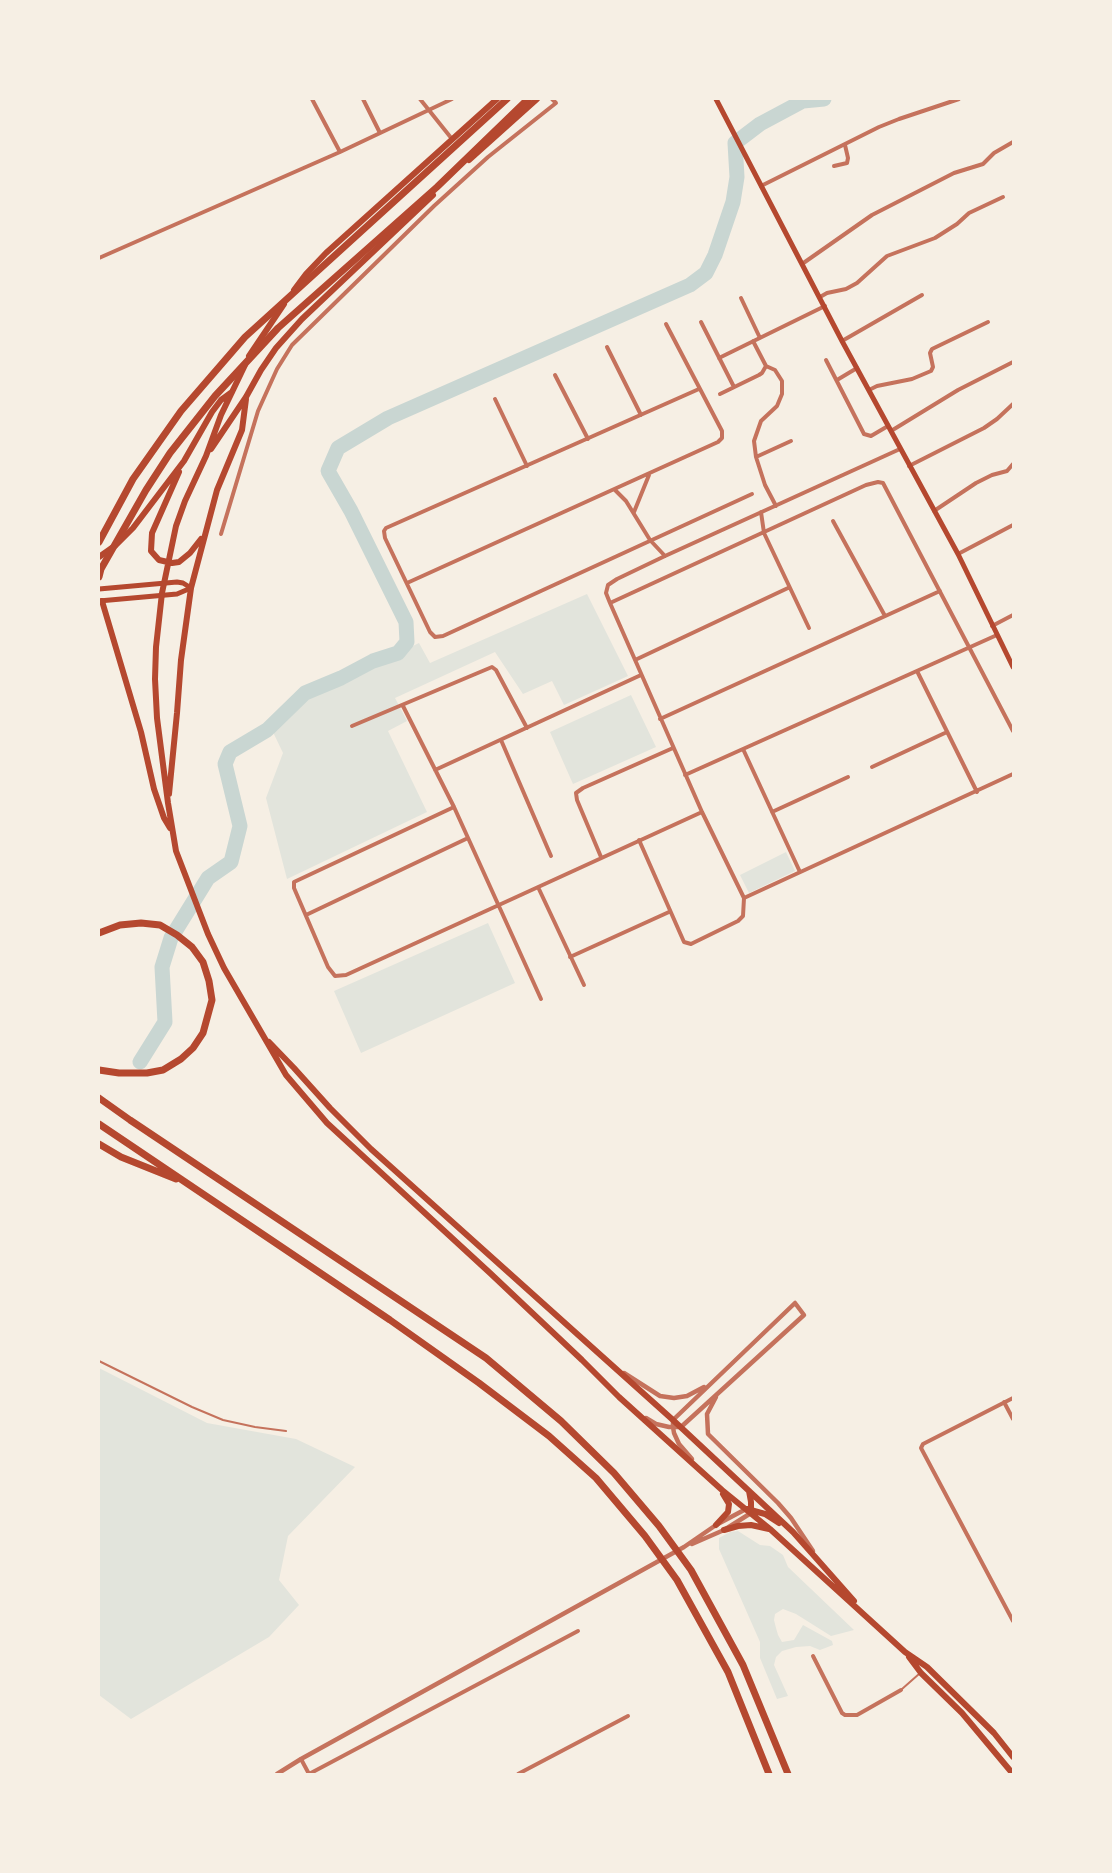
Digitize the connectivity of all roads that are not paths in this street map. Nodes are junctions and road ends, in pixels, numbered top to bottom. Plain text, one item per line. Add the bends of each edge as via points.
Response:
1 (312, 99) edge
2 (363, 99) edge
3 (420, 99) edge
4 (452, 99) edge
5 (497, 99) edge
6 (507, 99) edge
7 (528, 99) edge
8 (537, 99) edge
9 (552, 99) edge
10 (716, 99) edge
11 (959, 99) edge
12 (429, 109) junction
13 (380, 133) junction
14 (452, 139) junction
15 (1013, 142) edge
16 (845, 145) junction
17 (340, 152) junction
18 (834, 166) dead end
19 (761, 186) junction
20 (1004, 197) dead end
21 (99, 258) edge
22 (802, 264) junction
23 (922, 295) dead end
24 (741, 298) dead end
25 (820, 298) junction
26 (825, 306) junction
27 (701, 322) dead end
28 (988, 322) dead end
29 (666, 324) dead end
30 (760, 338) junction
31 (753, 341) junction
32 (842, 341) junction
33 (607, 347) dead end
34 (719, 358) junction
35 (826, 360) dead end
36 (1013, 362) edge
37 (766, 366) junction
38 (857, 368) junction
39 (555, 375) dead end
40 (837, 380) junction
41 (734, 387) junction
42 (699, 389) junction
43 (869, 390) junction
44 (233, 391) junction
45 (720, 394) dead end
46 (246, 397) junction
47 (495, 400) dead end
48 (1013, 404) edge
49 (641, 415) junction
50 (890, 429) junction
51 (588, 439) junction
52 (791, 441) dead end
53 (900, 449) junction
54 (206, 456) junction
55 (756, 457) junction
56 (184, 461) junction
57 (1013, 464) edge
58 (527, 466) junction
59 (909, 466) junction
60 (650, 474) junction
61 (615, 490) junction
62 (752, 494) dead end
63 (776, 506) junction
64 (934, 511) junction
65 (634, 512) junction
66 (761, 512) junction
67 (834, 521) dead end
68 (1013, 525) edge
69 (205, 531) junction
70 (764, 533) junction
71 (222, 534) dead end
72 (650, 540) junction
73 (99, 542) edge
74 (958, 554) junction
75 (665, 556) junction
76 (99, 557) edge
77 (99, 577) edge
78 (407, 583) junction
79 (191, 588) junction
80 (788, 588) junction
81 (99, 589) edge
82 (940, 591) junction
83 (100, 601) edge
84 (610, 603) junction
85 (1013, 615) edge
86 (885, 616) junction
87 (992, 626) junction
88 (809, 628) dead end
89 (997, 636) junction
90 (970, 647) junction
91 (634, 660) junction
92 (1013, 667) edge
93 (917, 671) junction
94 (641, 675) junction
95 (403, 706) junction
96 (660, 719) junction
97 (352, 726) dead end
98 (527, 728) junction
99 (1013, 731) edge
100 (947, 732) junction
101 (501, 740) junction
102 (673, 748) junction
103 (743, 749) junction
104 (872, 767) dead end
105 (435, 770) junction
106 (1013, 774) edge
107 (685, 775) junction
108 (848, 776) dead end
109 (977, 792) junction
110 (168, 803) junction
111 (454, 807) junction
112 (702, 812) junction
113 (772, 812) junction
114 (172, 831) junction
115 (468, 838) junction
116 (638, 840) junction
117 (551, 856) dead end
118 (601, 857) junction
119 (800, 872) junction
120 (538, 887) junction
121 (744, 898) junction
122 (498, 906) junction
123 (669, 912) junction
124 (306, 915) junction
125 (99, 933) edge
126 (570, 957) junction
127 (584, 985) dead end
128 (541, 999) dead end
129 (261, 1034) junction
130 (99, 1070) edge
131 (100, 1098) edge
132 (99, 1124) edge
133 (99, 1144) edge
134 (190, 1185) junction
135 (600, 1356) junction
136 (99, 1361) edge
137 (710, 1385) junction
138 (717, 1394) junction
139 (1013, 1398) edge
140 (1004, 1402) junction
141 (640, 1415) junction
142 (1013, 1419) edge
143 (673, 1423) junction
144 (681, 1427) junction
145 (286, 1431) dead end
146 (700, 1470) junction
147 (722, 1490) junction
148 (748, 1490) junction
149 (749, 1511) junction
150 (716, 1525) junction
151 (770, 1529) junction
152 (724, 1530) junction
153 (793, 1532) junction
154 (684, 1547) junction
155 (826, 1569) junction
156 (1013, 1621) edge
157 (875, 1624) junction
158 (578, 1631) dead end
159 (905, 1652) junction
160 (813, 1656) dead end
161 (921, 1673) junction
162 (901, 1690) joint
163 (628, 1716) dead end
164 (1013, 1757) edge
165 (301, 1759) junction
166 (277, 1774) edge
167 (309, 1774) edge
168 (518, 1774) edge
169 (770, 1774) edge
170 (788, 1774) edge
171 (1013, 1774) edge

1 - 17 street
2 - 13 street
3 - 12 street
4 - 12 street
5 - 14 highway
6 - 73 highway via 245,337 170,426 133,479
7 - 77 highway via 438,187 278,328 215,396 170,453 146,490
8 - 46 highway via 302,319 276,348
9 - 71 street via 556,103 434,206 292,345 258,411
10 - 19 main road
11 - 16 street via 898,119
12 - 13 street
12 - 14 street
13 - 17 street
14 - 44 highway via 306,274 248,358
15 - 22 street via 983,164 954,173 872,215
16 - 18 street via 847,163
16 - 19 street
17 - 21 street
19 - 22 main road
20 - 25 street via 969,213 935,238 887,256 857,283
22 - 25 main road
23 - 32 street
24 - 30 street
25 - 26 main road
26 - 30 street
26 - 32 main road
27 - 34 street
28 - 43 street via 932,350 931,371
29 - 42 street
30 - 31 street
31 - 34 street
31 - 37 street
32 - 38 main road
33 - 49 street
34 - 41 street
35 - 40 street
36 - 50 street
37 - 41 street via 762,373
37 - 55 street via 775,370 782,381 782,394 757,430 754,441
38 - 40 street
38 - 43 main road
39 - 51 street
40 - 50 street via 864,434 870,436
41 - 45 street
42 - 49 street
42 - 60 street via 722,431 722,438
43 - 50 main road
44 - 54 highway
44 - 56 highway via 212,412
46 - 54 highway
46 - 69 highway via 242,430 217,490
47 - 58 street
48 - 59 street via 984,428
49 - 51 street
50 - 53 main road
51 - 58 street
52 - 55 street
53 - 59 main road
53 - 63 street
54 - 110 highway via 176,526 162,593 156,646 157,718
55 - 63 street
56 - 69 highway via 152,533 151,551 159,560 179,562 199,544
56 - 76 highway via 133,528
57 - 64 street via 1007,471 976,483
58 - 78 street via 384,531
59 - 64 main road
60 - 61 street
60 - 65 street
61 - 65 street
61 - 78 street
62 - 72 street
63 - 66 street
64 - 74 main road
65 - 72 street
66 - 70 street
66 - 75 street
67 - 86 street
68 - 74 street
69 - 79 highway
70 - 80 street
70 - 82 street via 873,482 883,484
70 - 84 street
72 - 75 street
72 - 78 street via 443,636 436,637 430,632
74 - 87 main road
75 - 84 street via 612,582 606,593
79 - 81 main road via 177,582
79 - 83 main road via 177,594
79 - 110 highway
80 - 88 street
80 - 91 street
82 - 86 street
82 - 90 street
83 - 114 highway via 141,732 154,789
84 - 91 street
85 - 87 street
86 - 96 street
87 - 89 main road
89 - 90 street
89 - 92 main road
90 - 93 street
90 - 99 street
91 - 94 street
93 - 100 street
93 - 103 street
94 - 96 street
94 - 98 street
95 - 97 street
95 - 98 street via 494,667
95 - 105 street
96 - 102 street
98 - 101 street
100 - 104 street
100 - 109 street
101 - 105 street
101 - 117 street
102 - 107 street
102 - 118 street via 576,793
103 - 107 street
103 - 113 street
105 - 111 street
106 - 109 street
107 - 112 street
108 - 113 street
109 - 119 street
110 - 114 highway
111 - 115 street
111 - 124 street via 296,880 294,888
112 - 116 street
112 - 121 street
113 - 119 street
114 - 129 highway via 180,862 208,934
115 - 122 street
115 - 124 street
116 - 118 street
116 - 123 street
118 - 120 street
119 - 121 street
120 - 122 street
120 - 126 street
121 - 123 street via 744,913 738,921 691,944 681,940
122 - 124 street via 346,975 335,976
122 - 128 street
123 - 126 street
125 - 130 highway via 120,925 141,923 160,925 177,935 203,962 212,1000 203,1033 193,1048 163,1070 148,1073
126 - 127 street
129 - 135 highway via 371,1149
129 - 141 highway via 286,1075 327,1123
131 - 170 highway via 486,1358 561,1421 614,1473 691,1570 743,1665
132 - 134 highway
133 - 134 highway via 121,1157
134 - 169 highway via 480,1383 596,1478 677,1580 728,1672
135 - 137 street via 660,1396 687,1396
135 - 143 highway
136 - 145 lane via 223,1420
137 - 138 street via 795,1303 804,1315
137 - 143 street
138 - 144 street
138 - 155 street via 707,1414 708,1434 778,1503
139 - 140 street
140 - 142 street
140 - 156 street via 921,1446
141 - 143 street via 656,1424
141 - 146 highway
143 - 144 highway
143 - 146 street via 679,1444
144 - 148 highway
146 - 147 highway
147 - 149 highway
147 - 150 highway via 729,1504 728,1512
148 - 149 highway
148 - 153 highway
149 - 150 street
149 - 151 highway
149 - 152 street
149 - 153 highway via 765,1514
150 - 154 street
151 - 152 highway via 751,1525
151 - 157 highway
152 - 154 street
153 - 155 highway
154 - 165 street
155 - 157 highway
157 - 159 highway
158 - 167 street
159 - 161 highway
159 - 164 highway via 927,1666 994,1733
160 - 162 street via 842,1713 847,1715 857,1715
161 - 162 lane
161 - 171 highway via 962,1713
163 - 168 street
165 - 166 street
165 - 167 street

